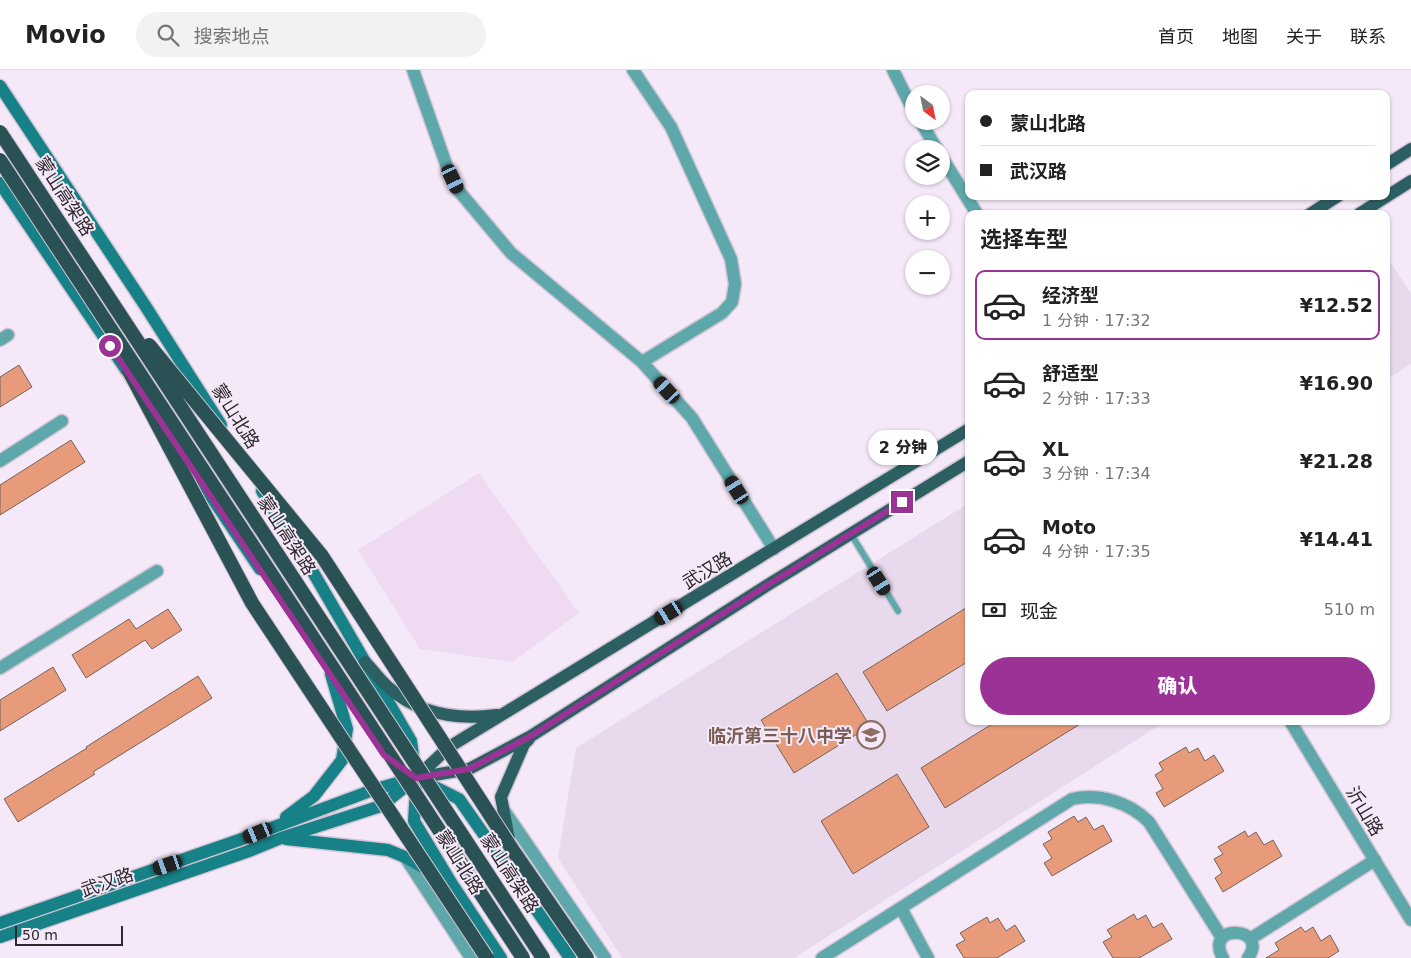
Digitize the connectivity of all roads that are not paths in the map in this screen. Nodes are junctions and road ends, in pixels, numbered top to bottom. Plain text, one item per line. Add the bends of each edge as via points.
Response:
1 (413, 70) edge
2 (633, 70) edge
3 (893, 70) edge
4 (0, 86) edge
5 (905, 94) edge
6 (0, 132) edge
7 (1411, 149) edge
8 (0, 160) edge
9 (1390, 162) edge
10 (950, 170) edge
11 (1411, 181) edge
12 (0, 183) edge
13 (1390, 194) edge
14 (965, 195) edge
15 (1332, 200) edge
16 (1381, 200) edge
17 (1316, 210) edge
18 (1365, 210) edge
19 (102, 286) junction
20 (87, 293) junction
21 (642, 362) junction
22 (62, 421) dead end
23 (965, 431) edge
24 (0, 461) edge
25 (965, 463) edge
26 (851, 534) junction
27 (774, 549) junction
28 (157, 570) dead end
29 (898, 611) dead end
30 (365, 662) junction
31 (0, 668) edge
32 (331, 674) junction
33 (502, 715) junction
34 (1292, 725) edge
35 (531, 736) junction
36 (416, 778) junction
37 (503, 809) junction
38 (274, 826) junction
39 (281, 838) junction
40 (405, 857) junction
41 (1375, 860) junction
42 (517, 881) junction
43 (452, 884) junction
44 (901, 908) junction
45 (1411, 920) edge
46 (0, 923) edge
47 (0, 937) edge
48 (1222, 938) junction
49 (1250, 939) junction
50 (472, 958) edge
51 (487, 958) edge
52 (501, 958) edge
53 (523, 958) edge
54 (543, 958) edge
55 (570, 958) edge
56 (587, 958) edge
57 (605, 958) edge
58 (822, 958) edge
59 (928, 958) edge
60 (1223, 958) edge
61 (1248, 958) edge

1 - 21 street via 458,190 511,253
2 - 21 street via 671,127 731,259 735,284 732,302 722,313
3 - 5 street
4 - 30 main road, 蒙山北路 via 146,307 310,567
6 - 19 highway, 蒙山高架路, bridge
7 - 9 main road
8 - 20 highway, 蒙山高架路, bridge
10 - 14 street
11 - 13 main road
12 - 32 main road, 蒙山北路
15 - 17 main road
16 - 18 main road
19 - 54 highway, 蒙山高架路, bridge
19 - 56 highway, bridge via 322,556 514,852
20 - 51 highway, bridge via 252,603
20 - 53 highway, 蒙山高架路, bridge
21 - 27 street via 692,418
22 - 24 street
23 - 27 main road, 武汉路
25 - 26 main road, 武汉路
26 - 29 lane
26 - 35 main road, 武汉路
27 - 33 main road, 武汉路
28 - 31 street
30 - 33 main road via 388,688 409,702 440,714 479,718
30 - 36 main road, 蒙山北路 via 411,740
32 - 36 main road, 蒙山北路 via 384,755
32 - 38 main road via 347,729 342,760 314,796
33 - 36 main road, 武汉路 via 449,747
34 - 41 street, 沂山路
35 - 36 main road, 武汉路 via 469,769
35 - 37 main road via 524,744 502,797
36 - 38 main road, 武汉路
36 - 39 main road, 武汉路 via 381,806
36 - 42 main road, 蒙山北路 via 459,799
36 - 43 main road, 蒙山北路 via 414,820
37 - 42 main road
37 - 57 street
38 - 46 main road, 武汉路
39 - 40 main road via 388,850
39 - 47 main road, 武汉路
40 - 43 main road
40 - 50 street
41 - 45 street, 沂山路
41 - 49 street
42 - 55 main road, 蒙山北路
43 - 52 main road, 蒙山北路
44 - 48 street via 1072,799 1102,797 1138,812 1148,822
44 - 58 street
44 - 59 street
48 - 49 street via 1236,932
48 - 60 street via 1219,948
49 - 61 street via 1252,950

